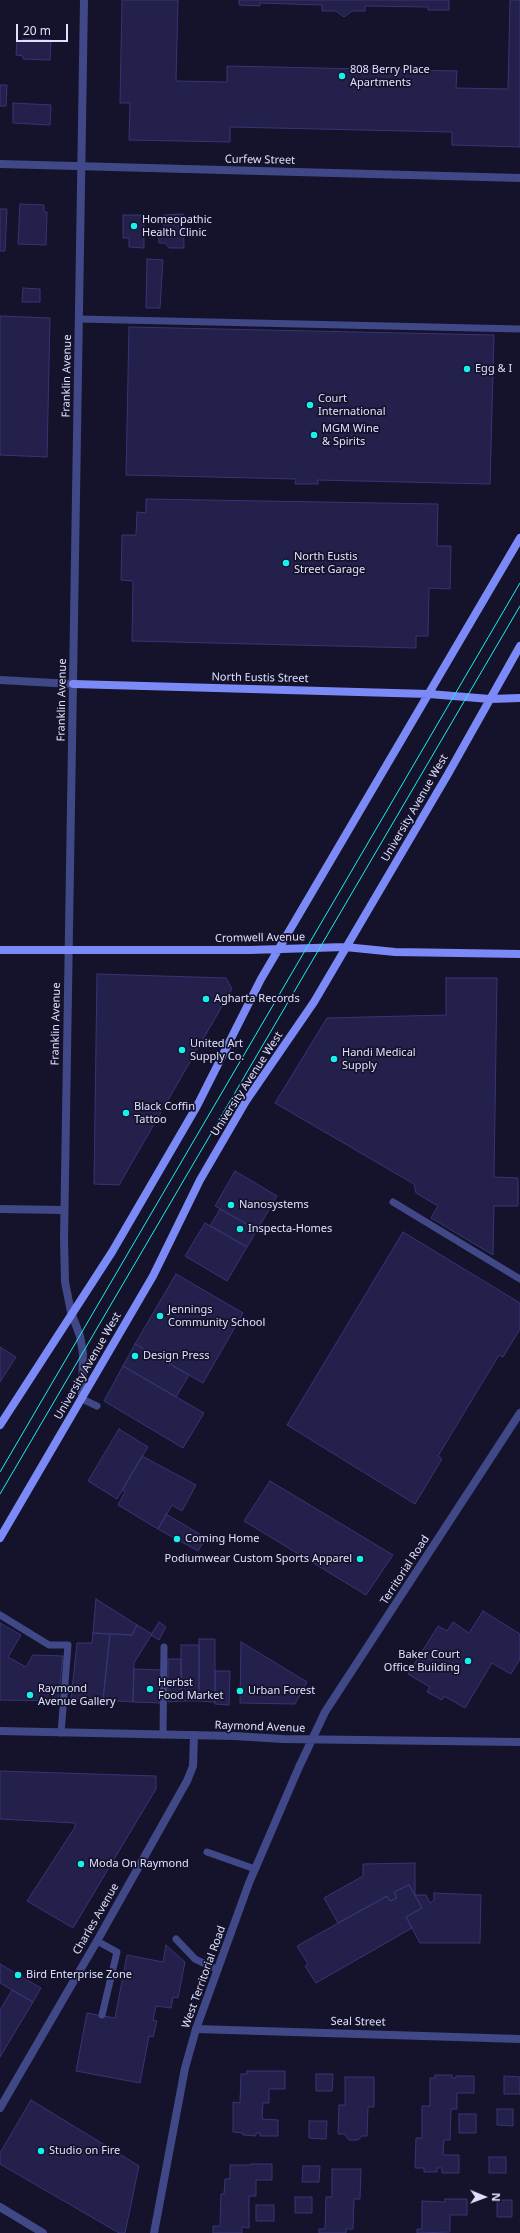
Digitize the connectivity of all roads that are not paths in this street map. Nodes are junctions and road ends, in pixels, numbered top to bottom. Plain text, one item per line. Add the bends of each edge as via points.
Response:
1 (84, 0) edge
2 (0, 164) edge
3 (81, 166) junction
4 (520, 178) edge
5 (80, 319) junction
6 (520, 329) edge
7 (520, 538) edge
8 (520, 646) edge
9 (0, 680) edge
10 (73, 684) junction
11 (429, 694) junction
12 (520, 698) edge
13 (490, 699) junction
14 (345, 947) junction
15 (280, 948) junction
16 (0, 950) edge
17 (69, 950) junction
18 (520, 954) edge
19 (393, 1202) dead end
20 (0, 1209) edge
21 (64, 1210) junction
22 (520, 1279) edge
23 (71, 1312) junction
24 (82, 1399) junction
25 (97, 1406) dead end
26 (520, 1413) edge
27 (0, 1425) edge
28 (0, 1538) edge
29 (0, 1615) edge
30 (164, 1647) dead end
31 (0, 1731) edge
32 (61, 1733) junction
33 (163, 1735) junction
34 (194, 1735) junction
35 (312, 1740) junction
36 (520, 1742) edge
37 (208, 1852) dead end
38 (255, 1868) junction
39 (176, 1939) dead end
40 (97, 1941) junction
41 (218, 1970) junction
42 (102, 2016) dead end
43 (196, 2029) junction
44 (520, 2039) edge
45 (0, 2108) edge
46 (0, 2207) edge
47 (43, 2233) edge
48 (154, 2233) edge

1 - 3 street, Franklin Avenue
2 - 3 street, Curfew Street
3 - 4 street, Curfew Street
3 - 5 street, Franklin Avenue
5 - 6 lane
5 - 10 street, Franklin Avenue
7 - 11 main road
8 - 13 main road, University Avenue West
9 - 10 street, North Eustis Street
10 - 11 main road, North Eustis Street
10 - 17 street, Franklin Avenue
11 - 13 main road, North Eustis Street
11 - 15 main road
12 - 13 main road, North Eustis Street
13 - 14 main road, University Avenue West
14 - 15 main road, Cromwell Avenue
14 - 18 main road, Cromwell Avenue via 395,952
14 - 24 main road, University Avenue West via 314,1002 246,1102 200,1180 153,1276
15 - 17 main road, Cromwell Avenue
15 - 23 main road via 261,979 197,1106 112,1252
16 - 17 main road, Cromwell Avenue
17 - 21 street, Franklin Avenue
19 - 22 lane
20 - 21 street
21 - 23 street, Franklin Avenue via 65,1282
23 - 24 street, Franklin Avenue via 83,1353
23 - 27 main road
24 - 25 lane
24 - 28 main road, University Avenue West
26 - 35 street, Territorial Road via 325,1712
29 - 32 lane via 49,1645 68,1645
30 - 33 lane
31 - 32 street, Raymond Avenue
32 - 33 street, Raymond Avenue
33 - 34 street, Raymond Avenue
34 - 35 street, Raymond Avenue
34 - 40 street, Charles Avenue via 193,1766 187,1781
35 - 36 street, Raymond Avenue
35 - 38 street, West Territorial Road
37 - 38 lane
38 - 41 street, West Territorial Road
39 - 41 lane via 195,1959
40 - 42 lane via 117,1952
40 - 45 street, Charles Avenue
41 - 43 street, West Territorial Road
43 - 44 street, Seal Street
43 - 48 street, West Territorial Road via 185,2068
46 - 47 street

